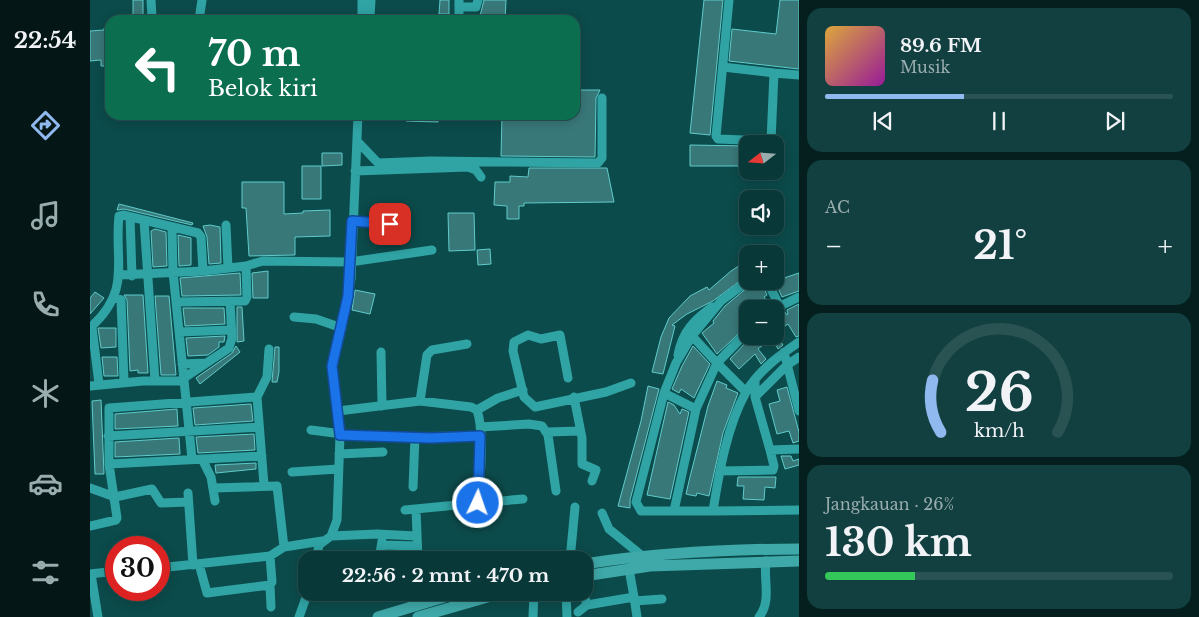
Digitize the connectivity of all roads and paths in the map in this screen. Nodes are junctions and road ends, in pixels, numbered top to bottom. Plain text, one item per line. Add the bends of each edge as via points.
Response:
1 (151, 0) edge
2 (202, 0) edge
3 (362, 0) edge
4 (372, 0) edge
5 (478, 0) edge
6 (729, 0) edge
7 (459, 4) edge
8 (152, 15) edge
9 (200, 15) edge
10 (365, 15) edge
11 (367, 15) edge
12 (723, 67) junction
13 (774, 73) junction
14 (799, 75) edge
15 (602, 98) dead end
16 (358, 120) edge
17 (357, 141) junction
18 (355, 172) junction
19 (481, 177) dead end
20 (130, 217) junction
21 (144, 220) junction
22 (352, 221) junction
23 (390, 224) dead end
24 (226, 225) dead end
25 (172, 227) junction
26 (432, 250) dead end
27 (350, 262) junction
28 (246, 266) junction
29 (228, 268) junction
30 (202, 271) junction
31 (174, 272) junction
32 (120, 275) junction
33 (147, 275) junction
34 (132, 276) junction
35 (739, 288) edge
36 (114, 297) junction
37 (799, 297) edge
38 (230, 301) junction
39 (722, 301) junction
40 (176, 302) junction
41 (784, 304) edge
42 (294, 317) dead end
43 (91, 327) edge
44 (342, 328) junction
45 (231, 330) junction
46 (179, 332) junction
47 (692, 336) junction
48 (739, 340) edge
49 (799, 342) edge
50 (467, 344) dead end
51 (269, 349) dead end
52 (381, 352) dead end
53 (784, 352) junction
54 (799, 357) edge
55 (207, 363) junction
56 (676, 363) junction
57 (717, 363) junction
58 (182, 364) junction
59 (787, 365) junction
60 (568, 378) dead end
61 (184, 380) junction
62 (155, 381) junction
63 (755, 381) junction
64 (124, 382) junction
65 (631, 384) dead end
66 (94, 385) edge
67 (523, 390) junction
68 (746, 392) junction
69 (664, 393) junction
70 (257, 397) junction
71 (574, 397) junction
72 (755, 397) junction
73 (186, 401) junction
74 (420, 401) junction
75 (533, 405) junction
76 (382, 406) junction
77 (696, 409) junction
78 (478, 410) junction
79 (338, 411) junction
80 (799, 411) edge
81 (529, 424) junction
82 (259, 427) junction
83 (312, 430) dead end
84 (189, 431) junction
85 (580, 431) junction
86 (480, 432) junction
87 (547, 432) junction
88 (340, 435) junction
89 (108, 436) junction
90 (415, 437) junction
91 (799, 449) edge
92 (770, 450) junction
93 (383, 452) dead end
94 (339, 454) junction
95 (262, 456) junction
96 (192, 459) junction
97 (202, 459) junction
98 (109, 464) junction
99 (338, 469) junction
100 (720, 471) junction
101 (292, 472) dead end
102 (592, 481) dead end
103 (264, 485) junction
104 (413, 487) dead end
105 (90, 488) edge
106 (214, 488) junction
107 (556, 491) dead end
108 (115, 496) junction
109 (523, 499) dead end
110 (215, 502) dead end
111 (478, 503) junction
112 (575, 507) dead end
113 (416, 509) junction
114 (405, 510) dead end
115 (799, 510) edge
116 (674, 511) junction
117 (713, 511) junction
118 (602, 513) dead end
119 (90, 526) edge
120 (383, 535) junction
121 (416, 536) junction
122 (327, 538) junction
123 (382, 545) junction
124 (417, 546) junction
125 (284, 547) junction
126 (799, 549) edge
127 (318, 551) edge
128 (381, 551) edge
129 (417, 551) edge
130 (571, 551) edge
131 (641, 555) junction
132 (270, 556) junction
133 (766, 561) junction
134 (799, 561) edge
135 (593, 563) edge
136 (196, 564) junction
137 (170, 567) edge
138 (628, 569) junction
139 (105, 572) edge
140 (90, 574) edge
141 (593, 575) edge
142 (270, 585) junction
143 (635, 599) junction
144 (662, 599) dead end
145 (305, 601) edge
146 (432, 601) edge
147 (475, 601) edge
148 (534, 601) edge
149 (566, 601) edge
150 (586, 601) edge
151 (587, 605) junction
152 (271, 607) dead end
153 (578, 612) dead end
154 (424, 616) edge
155 (98, 617) edge
156 (299, 617) edge
157 (378, 617) edge
158 (533, 617) edge
159 (567, 617) edge
160 (637, 617) edge
161 (759, 617) edge

1 - 8 street
2 - 9 street
3 - 10 street
4 - 11 street
5 - 7 street via 476,6
6 - 12 street
12 - 13 street
12 - 13 street via 716,136 721,141 771,141
13 - 14 street
15 - 17 street via 602,158 598,163 378,163
16 - 17 street
17 - 18 street
18 - 19 street via 468,167
18 - 22 street
20 - 21 street
20 - 32 street via 123,214 119,218
20 - 34 street
21 - 25 street
21 - 33 street
22 - 23 street
22 - 27 street
24 - 29 street
25 - 30 street via 200,235
25 - 31 street
26 - 27 street
27 - 28 street via 263,261
27 - 44 street via 351,279
28 - 29 street
28 - 38 street via 246,300
29 - 30 street
30 - 31 street
31 - 33 street
31 - 40 street
32 - 34 street
32 - 36 street
33 - 34 street
33 - 62 street
35 - 39 street
36 - 43 street
36 - 64 street via 121,300
37 - 41 street
38 - 40 street
38 - 45 street
39 - 47 street
39 - 56 street via 690,324
40 - 46 street
42 - 44 street via 316,319
43 - 66 street
44 - 79 street via 332,366
45 - 46 street
45 - 55 street via 229,348
46 - 58 street
47 - 56 street
47 - 57 street
48 - 57 street
49 - 53 street
50 - 74 street via 432,350 427,355
51 - 70 street via 267,377
52 - 76 street
53 - 59 street
53 - 63 street
54 - 59 street
55 - 58 street
55 - 61 street
56 - 69 street
57 - 68 street
57 - 77 street
58 - 61 street
59 - 72 street
59 - 80 street
60 - 67 street via 560,335 541,339 528,335 512,346
61 - 62 street
61 - 73 street
62 - 64 street
63 - 68 street
63 - 72 street
64 - 66 street
65 - 71 street
67 - 75 street via 524,397
67 - 78 street via 498,398
68 - 100 street via 730,431
69 - 77 street
69 - 116 street via 636,502 641,511
70 - 73 street
70 - 82 street
71 - 75 street via 536,407
71 - 85 street
72 - 92 street
73 - 84 street
73 - 89 street via 112,406 107,412
74 - 76 street
74 - 78 street
75 - 81 street
76 - 79 street
77 - 116 street
78 - 86 street
79 - 88 street
81 - 86 street
81 - 87 street via 542,426
82 - 84 street
82 - 95 street
83 - 88 street
84 - 89 street
84 - 96 street
85 - 87 street
85 - 102 street via 582,464 596,470
86 - 90 street
86 - 111 street
87 - 107 street
88 - 90 street
88 - 94 street
89 - 98 street
90 - 104 street
91 - 92 street
92 - 100 street via 774,469
93 - 94 street
94 - 99 street
95 - 97 street
95 - 103 street
96 - 97 street
96 - 98 street
97 - 106 street
98 - 108 street
99 - 101 street
99 - 122 street via 337,520
100 - 117 street
103 - 106 street
103 - 125 street via 277,486
105 - 108 street
106 - 110 street
108 - 119 street via 117,519
108 - 136 street via 152,490 161,503 188,497
109 - 111 street
111 - 113 street
112 - 130 street
113 - 114 street
113 - 121 street
115 - 117 street
116 - 117 street
118 - 131 street via 609,529
120 - 121 street
120 - 122 street
120 - 123 street
121 - 124 street
122 - 125 street
122 - 127 street
123 - 124 street
123 - 128 street
124 - 129 street
125 - 132 street
126 - 131 main road via 721,549
131 - 135 main road
132 - 136 street
132 - 142 street
133 - 134 main road
133 - 138 main road
133 - 161 street via 768,589
136 - 137 street
136 - 142 street via 206,593
138 - 141 main road
138 - 143 street
139 - 140 street
140 - 155 street
142 - 152 street
143 - 144 street
143 - 151 street
143 - 160 street
145 - 156 street
146 - 157 main road
147 - 154 main road
148 - 158 street
149 - 159 street
150 - 151 street
151 - 153 street

